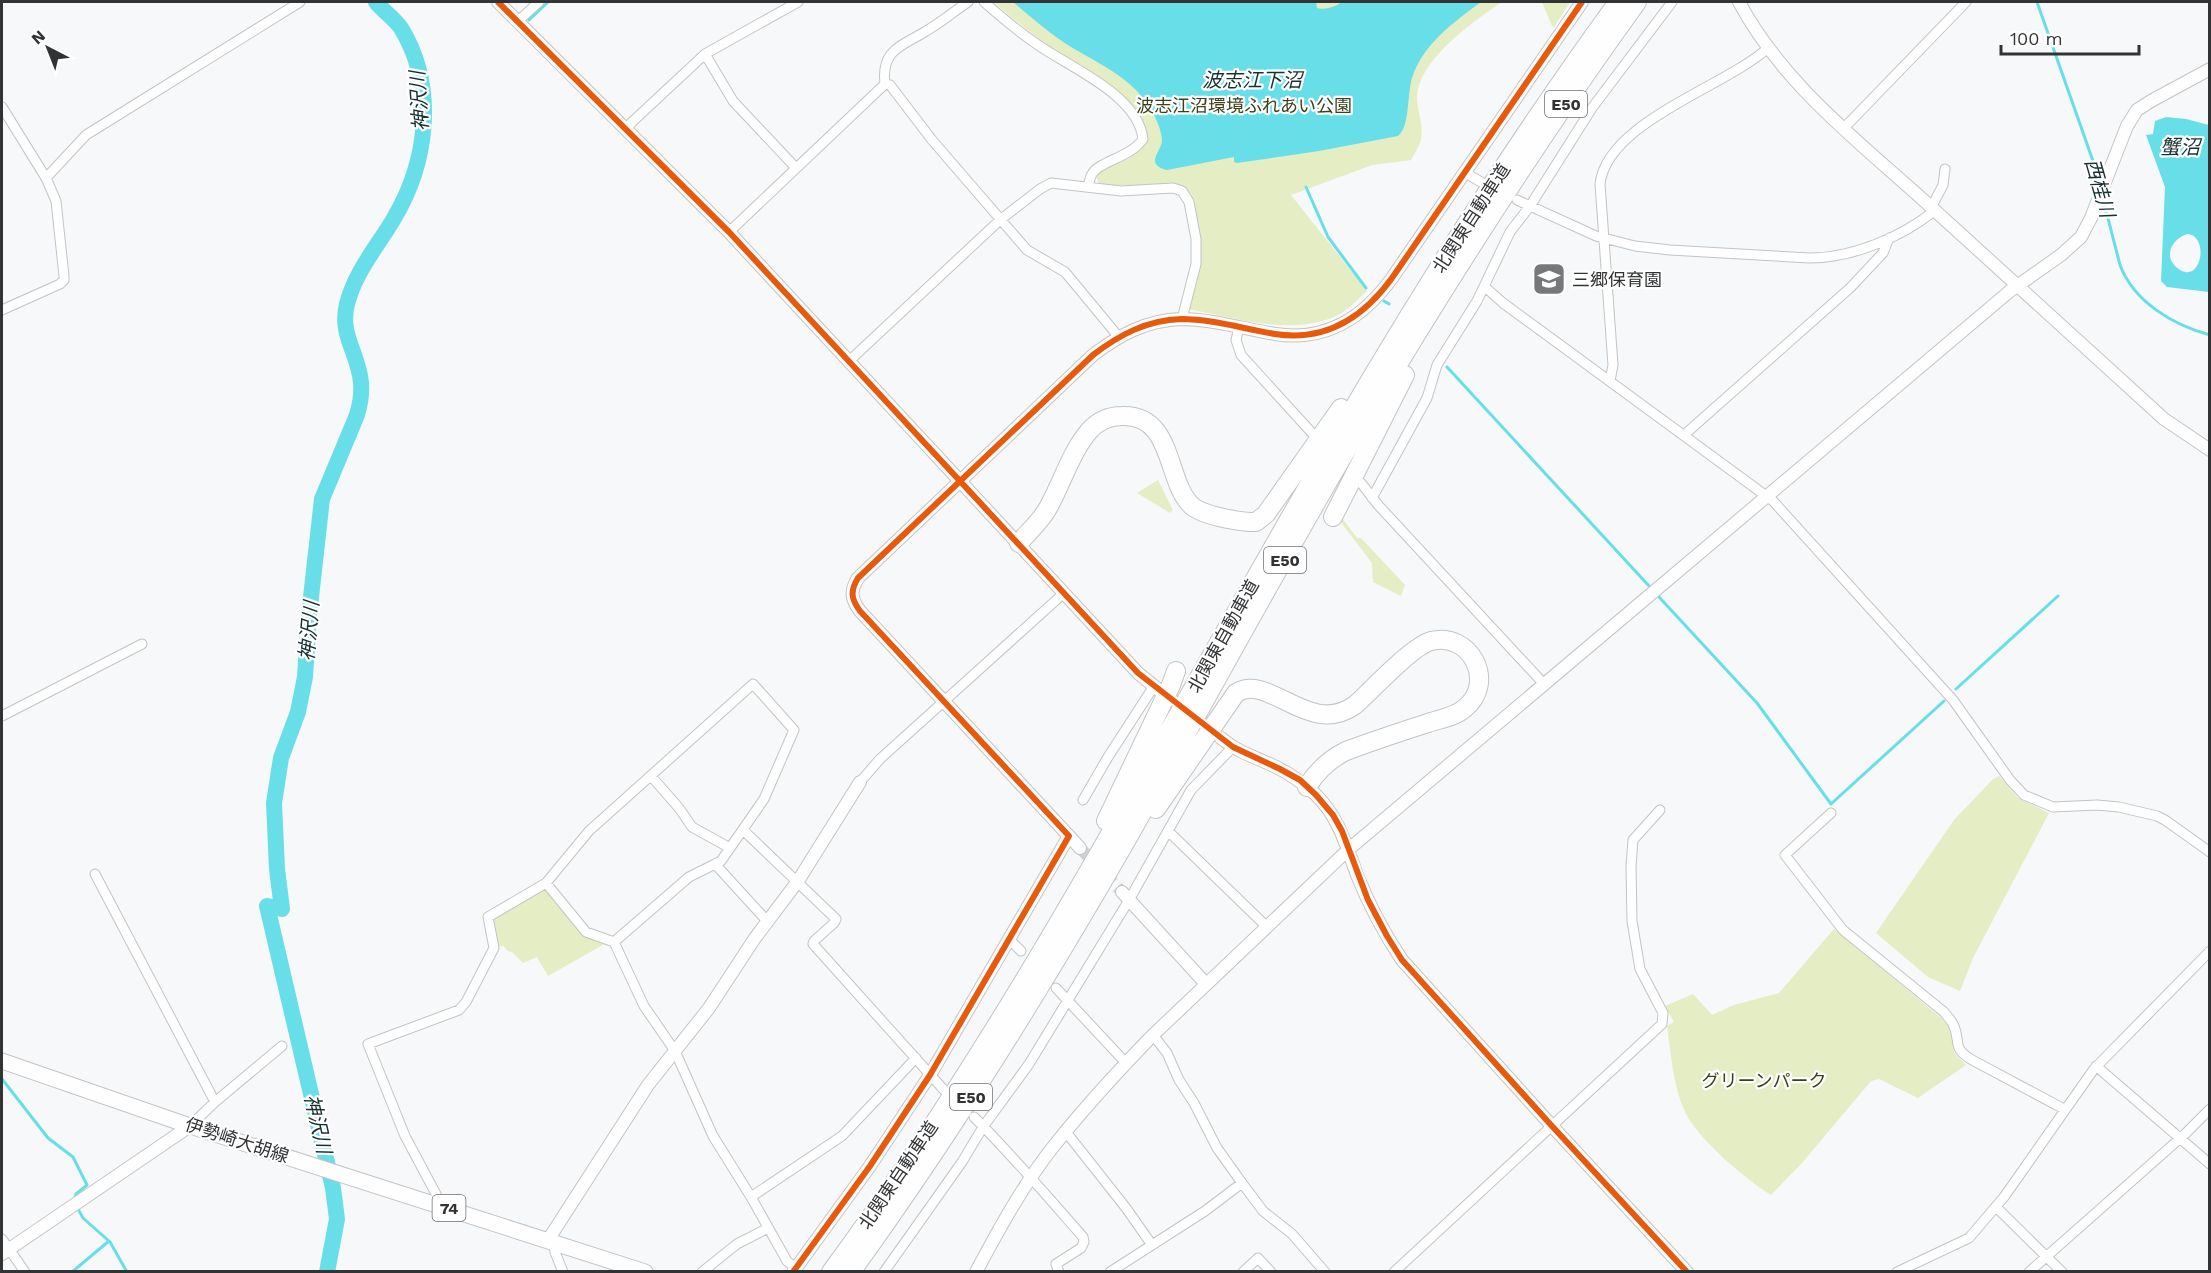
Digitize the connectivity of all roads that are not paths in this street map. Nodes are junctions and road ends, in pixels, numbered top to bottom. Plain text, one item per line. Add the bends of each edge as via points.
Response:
1 (300, 2) edge
2 (498, 2) edge
3 (539, 2) edge
4 (798, 2) edge
5 (968, 2) edge
6 (984, 2) edge
7 (1582, 2) edge
8 (1618, 2) edge
9 (1637, 2) edge
10 (1672, 2) edge
11 (1739, 2) edge
12 (1966, 2) edge
13 (518, 21) junction
14 (1768, 48) junction
15 (705, 54) junction
16 (2210, 69) edge
17 (885, 84) junction
18 (2, 107) edge
19 (1843, 129) junction
20 (627, 131) junction
21 (796, 168) junction
22 (1945, 169) dead end
23 (1464, 172) junction
24 (46, 178) junction
25 (1481, 182) dead end
26 (1088, 187) junction
27 (1516, 200) dead end
28 (1530, 206) junction
29 (1496, 208) junction
30 (1933, 209) junction
31 (1000, 220) junction
32 (729, 232) junction
33 (1888, 238) junction
34 (1604, 239) junction
35 (1428, 286) junction
36 (2018, 286) junction
37 (1485, 287) junction
38 (2, 310) edge
39 (1182, 319) junction
40 (1239, 327) junction
41 (1118, 336) junction
42 (848, 362) junction
43 (1610, 381) junction
44 (1312, 433) dead end
45 (1684, 435) junction
46 (2210, 450) edge
47 (960, 482) junction
48 (1360, 483) dead end
49 (1767, 496) junction
50 (1372, 498) junction
51 (1183, 507) dead end
52 (1333, 517) dead end
53 (1019, 543) junction
54 (1064, 593) junction
55 (142, 644) dead end
56 (1176, 671) dead end
57 (1544, 684) junction
58 (1156, 688) joint
59 (1298, 697) dead end
60 (945, 701) junction
61 (2, 716) edge
62 (1221, 738) dead end
63 (1233, 747) junction
64 (651, 776) junction
65 (860, 782) joint
66 (1307, 787) junction
67 (1083, 800) dead end
68 (1660, 810) dead end
69 (1831, 813) dead end
70 (743, 830) junction
71 (1168, 831) junction
72 (1069, 836) junction
73 (730, 848) junction
74 (1080, 848) tunnel mouth
75 (1349, 849) junction
76 (2210, 852) edge
77 (716, 864) junction
78 (96, 874) dead end
79 (798, 881) junction
80 (546, 883) junction
81 (1125, 896) junction
82 (1082, 916) junction
83 (767, 921) junction
84 (1267, 927) junction
85 (1010, 940) junction
86 (614, 942) junction
87 (1021, 951) dead end
88 (2210, 951) edge
89 (1206, 984) junction
90 (1056, 988) dead end
91 (1016, 996) junction
92 (1067, 1001) junction
93 (1153, 1035) junction
94 (282, 1046) dead end
95 (675, 1051) junction
96 (915, 1058) junction
97 (2, 1061) edge
98 (1126, 1063) junction
99 (2096, 1066) junction
100 (930, 1075) junction
101 (944, 1089) dead end
102 (215, 1102) junction
103 (2064, 1109) junction
104 (2210, 1109) edge
105 (974, 1117) dead end
106 (1551, 1125) junction
107 (190, 1126) junction
108 (983, 1126) junction
109 (1066, 1132) junction
110 (2181, 1138) junction
111 (2210, 1164) edge
112 (1031, 1179) junction
113 (1242, 1183) junction
114 (752, 1197) junction
115 (438, 1205) junction
116 (1996, 1207) junction
117 (768, 1228) junction
118 (551, 1241) junction
119 (1152, 1245) junction
120 (4, 1247) edge
121 (2047, 1256) junction
122 (794, 1270) edge
123 (1322, 1270) edge
124 (25, 1272) edge
125 (562, 1272) edge
126 (645, 1272) edge
127 (702, 1272) edge
128 (831, 1272) edge
129 (851, 1272) edge
130 (884, 1272) edge
131 (976, 1272) edge
132 (1059, 1272) edge
133 (1110, 1272) edge
134 (1242, 1272) edge
135 (1271, 1272) edge
136 (1394, 1272) edge
137 (1687, 1272) edge
138 (1897, 1272) edge
139 (2029, 1272) edge
140 (2062, 1272) edge

1 - 24 street via 86,135
2 - 13 street
3 - 13 street
4 - 15 street
5 - 17 street via 897,47 884,70
6 - 26 street via 1036,44 1113,94 1135,116 1143,139 1127,154 1096,168
7 - 23 street
8 - 35 highway, 北関東自動車道 / E50
9 - 29 highway, 北関東自動車道 / E50
10 - 28 street via 1592,108
11 - 14 street
12 - 19 street
13 - 20 street
14 - 19 street
14 - 34 street via 1642,126 1622,143 1601,177
15 - 20 street
15 - 21 street via 733,101
16 - 36 street via 2137,110 2078,240
17 - 21 street
17 - 31 street via 890,85
18 - 24 street
19 - 30 street
20 - 32 street
21 - 32 street
22 - 30 street
23 - 25 street
23 - 40 street via 1386,286 1358,315 1332,328 1301,335
24 - 38 street via 58,209 64,280
26 - 31 street via 1051,183
26 - 39 street via 1121,191 1173,188 1185,195 1193,219 1196,264
27 - 28 street
28 - 34 street
28 - 37 street via 1510,232
29 - 52 highway via 1377,427
29 - 82 highway, 北関東自動車道 / E50 via 1364,422
30 - 33 street
30 - 36 street
31 - 41 street via 1027,250 1065,272
31 - 42 street
32 - 42 street
33 - 34 street via 1819,258 1664,250
33 - 45 street via 1883,253 1850,288
34 - 43 street via 1613,365
35 - 53 highway via 1261,519 1245,522 1194,507 1185,497 1164,443 1154,429 1135,417 1119,416 1104,420 1088,432 1047,510
35 - 91 highway, 北関東自動車道 / E50 via 1299,501
36 - 46 street via 2164,419
36 - 49 street
37 - 43 street
37 - 50 street via 1437,365 1427,398
39 - 40 street
39 - 41 street
40 - 44 street via 1236,340 1241,355
41 - 47 street via 1093,355
42 - 47 street
43 - 45 street
45 - 49 street
47 - 53 street
47 - 60 street via 858,578 852,591 852,599 860,610
48 - 50 street
49 - 57 street
49 - 76 street via 1953,700 2024,795 2053,807 2097,805 2157,816
50 - 57 street
51 - 53 highway via 1150,434 1133,423 1113,423 1094,434 1051,514
53 - 54 street
54 - 58 street
54 - 60 street
55 - 61 street
56 - 91 highway via 1130,773
57 - 75 street
58 - 67 street
59 - 66 highway via 1322,709 1344,706 1420,639 1437,634 1453,635 1469,643 1486,675 1480,700 1463,717 1350,756
60 - 65 street
60 - 72 street
62 - 63 street
63 - 66 street
63 - 71 street via 1191,790
64 - 70 street via 753,684 794,730 764,799
64 - 73 street via 692,827
64 - 80 street via 589,831
65 - 79 street
66 - 75 street via 1333,815
66 - 82 highway via 1313,777 1346,752 1466,708 1479,685 1479,669 1470,653 1448,640 1424,644 1355,705 1332,716 1310,712 1253,688 1236,693
68 - 106 street via 1633,840 1632,921 1640,969 1663,1013 1662,1024
69 - 103 street via 1785,855 1843,930 1944,1012 1954,1027 1961,1052
70 - 73 street
70 - 79 street
71 - 81 street
71 - 84 street
72 - 74 street
72 - 85 street
73 - 77 street
75 - 84 street
75 - 106 street via 1368,900 1402,960
77 - 83 street
77 - 86 street via 689,877
78 - 102 street
79 - 83 street
79 - 96 street via 836,919 813,945
80 - 86 street via 586,932
80 - 115 street via 488,916 494,948 459,1010 368,1044
81 - 89 street
81 - 92 street
82 - 129 highway, 北関東自動車道 / E50 via 977,1088
83 - 95 street
84 - 89 street
85 - 87 street
85 - 100 street
86 - 95 street via 645,1006
88 - 99 street
89 - 93 street
90 - 92 street
91 - 128 highway, 北関東自動車道 / E50 via 911,1159
92 - 98 street
92 - 108 street via 1029,1064
93 - 98 street
93 - 113 street via 1167,1053 1217,1148
94 - 102 street
95 - 114 street via 713,1136
95 - 118 street via 626,1118
96 - 100 street
96 - 114 street via 842,1136
97 - 107 main road, 伊勢崎大胡線 / 74
98 - 109 street
99 - 103 street
99 - 110 street
100 - 101 street
100 - 122 street
102 - 107 street
103 - 116 street
104 - 110 street
105 - 108 street
106 - 136 street
106 - 137 street
107 - 115 main road, 伊勢崎大胡線 / 74
107 - 120 street
108 - 112 street
108 - 130 street
109 - 112 street
109 - 119 street
110 - 111 street
110 - 121 street
112 - 131 street
112 - 132 street via 1084,1239 1081,1248 1056,1264
113 - 119 street
113 - 123 street via 1263,1211 1292,1234
114 - 117 street
115 - 118 main road, 伊勢崎大胡線 / 74
116 - 121 street
116 - 138 street via 1970,1238
117 - 122 street
117 - 127 street via 737,1244
118 - 125 street
118 - 126 main road, 伊勢崎大胡線 / 74
119 - 133 street
120 - 124 street
121 - 139 street
121 - 140 street
134 - 135 street via 1258,1258

